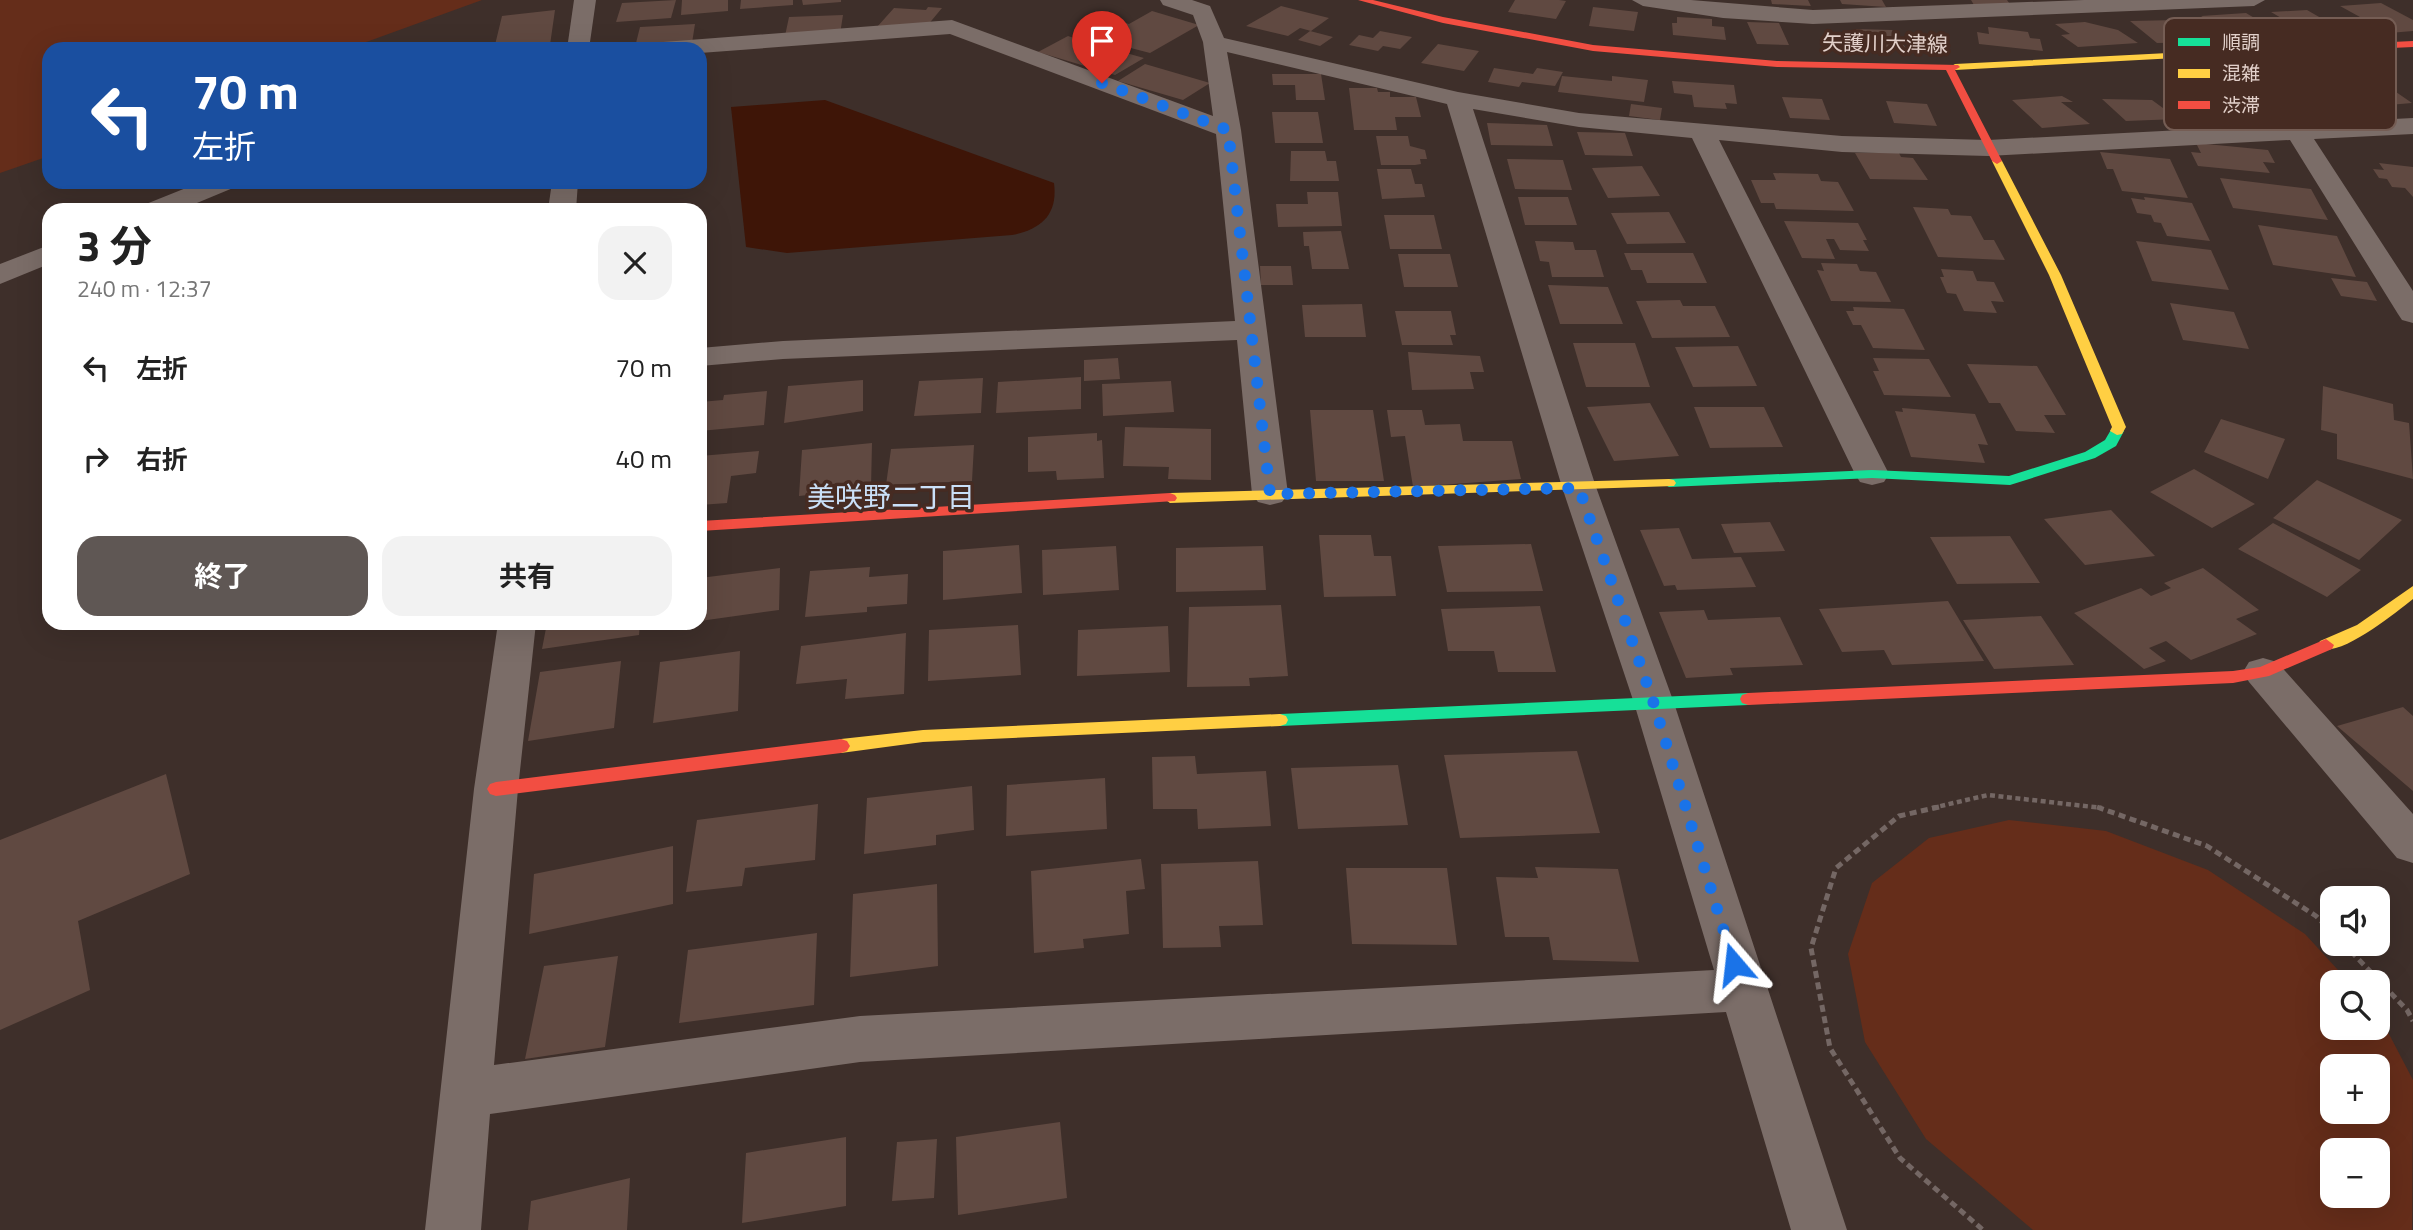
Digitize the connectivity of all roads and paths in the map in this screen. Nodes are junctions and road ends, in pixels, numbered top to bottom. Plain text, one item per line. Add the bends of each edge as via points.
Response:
1 (585, 0) edge
2 (1171, 0) edge
3 (1362, 0) edge
4 (1643, 0) edge
5 (2254, 0) edge
6 (2109, 4) edge
7 (1722, 5) edge
8 (1927, 6) edge
9 (579, 42) edge
10 (1214, 42) junction
11 (707, 46) edge
12 (2164, 56) edge
13 (1949, 67) junction
14 (1458, 99) junction
15 (1228, 130) junction
16 (2347, 130) edge
17 (1702, 132) junction
18 (2298, 133) junction
19 (1989, 148) junction
20 (207, 189) edge
21 (173, 203) edge
22 (42, 257) edge
23 (0, 275) edge
24 (2412, 308) edge
25 (1249, 330) junction
26 (707, 356) edge
27 (1872, 474) junction
28 (1579, 488) junction
29 (1270, 494) junction
30 (707, 526) edge
31 (2413, 591) edge
32 (516, 630) edge
33 (2263, 672) junction
34 (1654, 704) junction
35 (496, 789) junction
36 (2413, 845) edge
37 (2320, 920) edge
38 (2355, 956) edge
39 (1742, 990) junction
40 (2413, 1021) edge
41 (468, 1093) junction
42 (453, 1230) edge
43 (1819, 1230) edge
44 (1983, 1230) edge

1 - 9 street
2 - 10 street via 1202,11
3 - 13 street, 矢護川大津線 via 1593,48 1777,64
4 - 7 street
5 - 6 street
6 - 8 street
7 - 8 street via 1813,17
10 - 14 street
10 - 15 street
11 - 15 street via 952,27
12 - 13 street, 矢護川大津線
13 - 19 street
14 - 17 street via 1579,120
14 - 28 street
15 - 25 street
16 - 18 street
17 - 19 street via 1842,144
17 - 27 street
18 - 19 street
18 - 24 street
19 - 27 street via 2055,275 2119,427 2111,443 2090,455 2010,481
20 - 21 street
22 - 23 street
25 - 26 street
25 - 29 street
27 - 28 street
28 - 29 street
28 - 34 street
29 - 30 street
31 - 33 street via 2363,629
32 - 35 street
33 - 34 street
33 - 36 street
34 - 35 street via 923,736
34 - 39 street
35 - 41 street
37 - 44 path via 2207,846 2093,805 1988,795 1899,816 1836,869 1811,948 1830,1048 1900,1158
38 - 40 path
39 - 41 street via 860,1039
39 - 43 street
41 - 42 street

